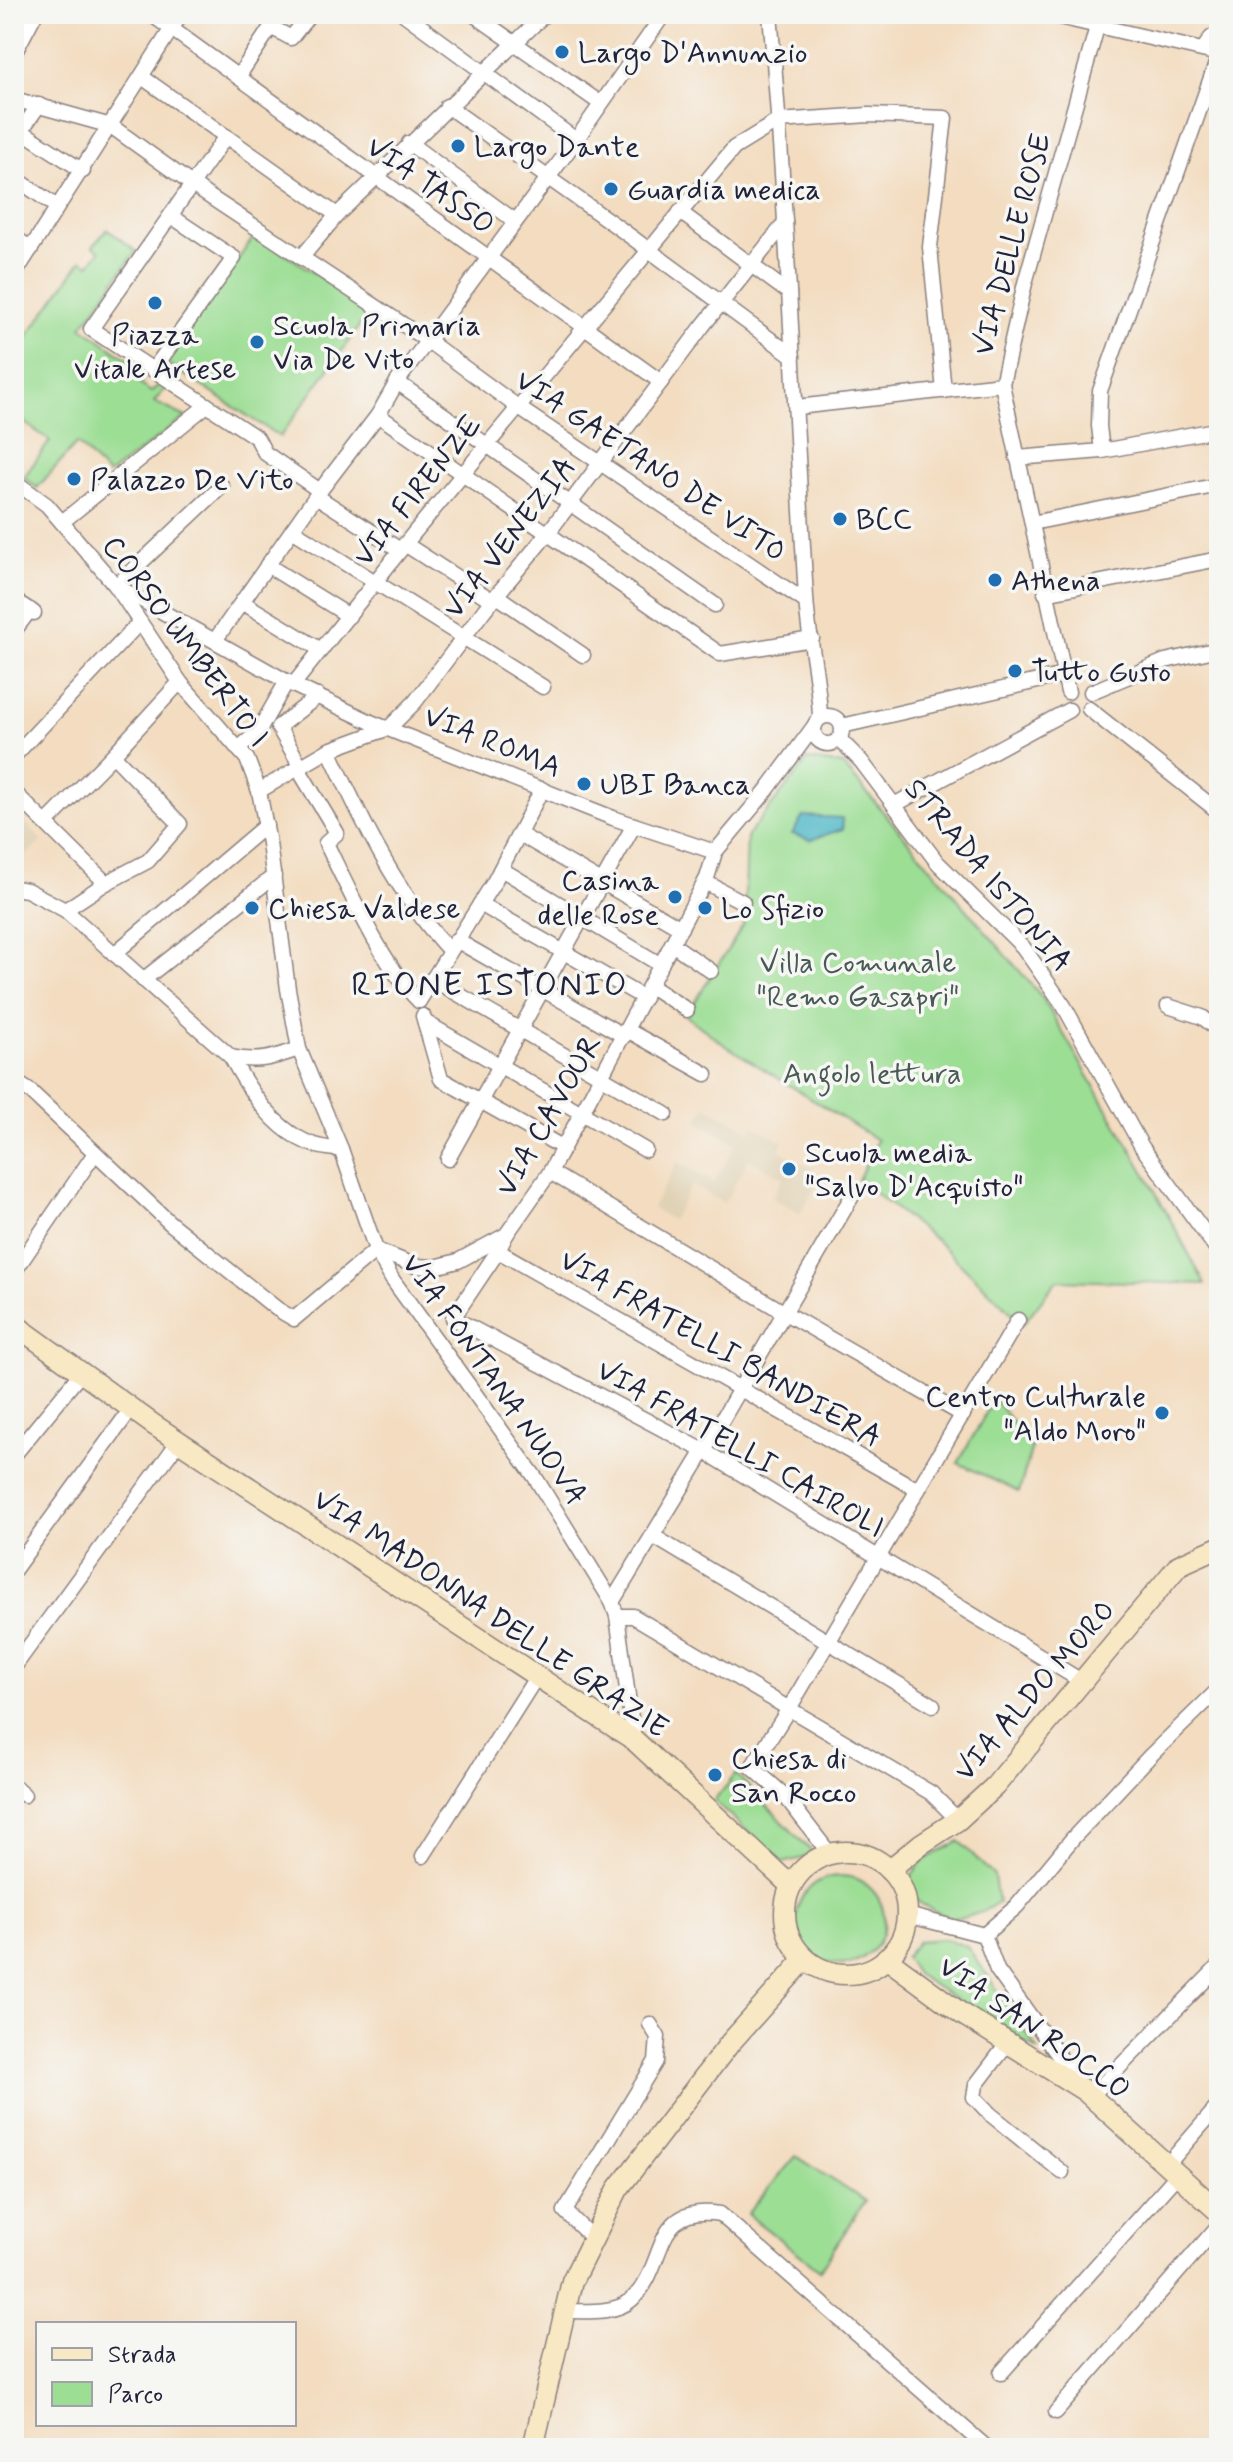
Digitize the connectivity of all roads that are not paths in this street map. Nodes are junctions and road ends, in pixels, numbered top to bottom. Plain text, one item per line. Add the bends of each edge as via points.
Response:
1 (35, 14) edge
2 (151, 14) edge
3 (181, 14) edge
4 (310, 14) edge
5 (404, 14) edge
6 (473, 14) edge
7 (545, 14) edge
8 (664, 14) edge
9 (770, 14) edge
10 (1046, 14) edge
11 (1097, 27) junction
12 (171, 28) junction
13 (1219, 32) edge
14 (18, 38) edge
15 (513, 43) junction
16 (1203, 50) junction
17 (14, 54) edge
18 (1219, 54) edge
19 (483, 72) junction
20 (142, 77) junction
21 (238, 77) junction
22 (14, 99) edge
23 (600, 103) junction
24 (39, 105) junction
25 (447, 106) junction
26 (778, 121) junction
27 (111, 126) junction
28 (18, 128) edge
29 (226, 136) junction
30 (576, 140) junction
31 (409, 143) junction
32 (83, 171) junction
33 (14, 177) edge
34 (374, 177) junction
35 (548, 177) junction
36 (193, 184) junction
37 (57, 207) junction
38 (680, 212) junction
39 (337, 215) junction
40 (171, 216) junction
41 (515, 221) junction
42 (785, 223) junction
43 (14, 237) edge
44 (31, 249) junction
45 (647, 250) junction
46 (301, 258) junction
47 (489, 258) junction
48 (752, 265) junction
49 (14, 274) edge
50 (789, 293) junction
51 (721, 304) junction
52 (585, 327) junction
53 (428, 341) junction
54 (793, 356) junction
55 (153, 370) junction
56 (397, 382) junction
57 (661, 382) junction
58 (1002, 384) junction
59 (944, 391) junction
60 (207, 405) junction
61 (797, 407) junction
62 (519, 408) junction
63 (378, 415) junction
64 (1210, 431) dead end
65 (487, 445) junction
66 (1102, 451) junction
67 (1017, 458) junction
68 (600, 462) junction
69 (464, 474) junction
70 (14, 481) edge
71 (1219, 485) edge
72 (222, 486) dead end
73 (318, 494) junction
74 (570, 503) junction
75 (62, 522) junction
76 (1032, 523) junction
77 (292, 530) junction
78 (548, 533) junction
79 (403, 547) junction
80 (1219, 559) edge
81 (267, 565) junction
82 (375, 582) junction
83 (116, 586) junction
84 (1045, 593) junction
85 (495, 598) junction
86 (14, 600) edge
87 (242, 602) junction
88 (806, 602) junction
89 (715, 605) dead end
90 (349, 616) junction
91 (140, 622) junction
92 (14, 631) edge
93 (464, 638) junction
94 (216, 639) junction
95 (812, 639) junction
96 (1219, 649) edge
97 (321, 650) junction
98 (583, 655) dead end
99 (1064, 675) junction
100 (180, 682) junction
101 (290, 683) junction
102 (543, 687) dead end
103 (1068, 692) junction
104 (1091, 692) junction
105 (318, 696) junction
106 (1089, 709) junction
107 (1069, 710) junction
108 (818, 722) junction
109 (272, 724) junction
110 (389, 728) junction
111 (841, 733) junction
112 (238, 749) junction
113 (329, 750) junction
114 (113, 755) junction
115 (14, 756) edge
116 (301, 769) junction
117 (542, 789) junction
118 (259, 791) junction
119 (14, 792) edge
120 (894, 805) junction
121 (1219, 812) edge
122 (47, 822) junction
123 (266, 825) junction
124 (634, 825) junction
125 (519, 834) junction
126 (715, 852) junction
127 (501, 869) junction
128 (274, 876) junction
129 (602, 882) junction
130 (705, 882) junction
131 (106, 883) junction
132 (14, 888) edge
133 (743, 902) dead end
134 (480, 904) junction
135 (65, 910) junction
136 (582, 919) junction
137 (681, 928) junction
138 (672, 944) junction
139 (452, 945) junction
140 (563, 953) junction
141 (114, 954) junction
142 (661, 965) junction
143 (711, 971) dead end
144 (432, 979) junction
145 (143, 980) junction
146 (543, 989) junction
147 (647, 992) junction
148 (419, 1001) junction
149 (1168, 1006) dead end
150 (687, 1010) dead end
151 (425, 1022) junction
152 (520, 1029) junction
153 (1219, 1030) edge
154 (626, 1033) junction
155 (299, 1049) junction
156 (231, 1057) junction
157 (500, 1065) junction
158 (706, 1074) dead end
159 (601, 1077) junction
160 (14, 1081) edge
161 (480, 1101) junction
162 (580, 1114) junction
163 (666, 1114) dead end
164 (562, 1147) junction
165 (341, 1149) junction
166 (645, 1150) dead end
167 (95, 1153) junction
168 (448, 1159) dead end
169 (550, 1172) junction
170 (855, 1191) dead end
171 (506, 1235) junction
172 (376, 1250) junction
173 (498, 1251) junction
174 (1219, 1252) edge
175 (14, 1272) edge
176 (785, 1313) junction
177 (1018, 1320) dead end
178 (14, 1324) edge
179 (81, 1373) junction
180 (739, 1388) junction
181 (131, 1409) junction
182 (963, 1415) junction
183 (179, 1441) junction
184 (704, 1451) junction
185 (14, 1455) edge
186 (918, 1490) junction
187 (653, 1536) junction
188 (1219, 1547) edge
189 (878, 1558) junction
190 (14, 1570) edge
191 (614, 1609) junction
192 (828, 1643) junction
193 (14, 1667) edge
194 (537, 1676) junction
195 (1083, 1682) junction
196 (1219, 1689) edge
197 (933, 1705) dead end
198 (790, 1707) junction
199 (634, 1740) junction
200 (958, 1820) junction
201 (830, 1854) junction
202 (423, 1856) dead end
203 (889, 1870) junction
204 (791, 1886) junction
205 (907, 1915) junction
206 (984, 1935) junction
207 (886, 1958) junction
208 (805, 1959) junction
209 (1219, 1966) edge
210 (650, 2024) dead end
211 (1008, 2043) junction
212 (1088, 2094) junction
213 (1219, 2105) edge
214 (1172, 2170) junction
215 (1062, 2172) dead end
216 (1219, 2212) edge
217 (1219, 2225) edge
218 (593, 2239) junction
219 (564, 2311) junction
220 (1001, 2373) dead end
221 (1056, 2412) dead end
222 (533, 2448) edge
223 (987, 2448) edge

1 - 14 street
2 - 12 street, VIA TASSO
3 - 12 street
4 - 21 street via 291,38 271,27
5 - 19 street
6 - 15 street
7 - 15 street
8 - 23 street
9 - 26 street
10 - 11 street
11 - 16 street
11 - 58 street, VIA DELLE ROSE
12 - 20 street
12 - 21 street, VIA TASSO
13 - 16 street
14 - 17 street
15 - 19 street
15 - 23 street
16 - 18 street
18 - 66 street via 1100,391
19 - 25 street
19 - 30 street
20 - 27 street
20 - 29 street
21 - 34 street, VIA TASSO
22 - 24 street, VIA GAETANO DE VITO
23 - 30 street
24 - 27 street, VIA GAETANO DE VITO
24 - 28 street
25 - 31 street
25 - 35 street
26 - 38 street, VIA FIRENZE via 734,148
26 - 42 street
26 - 59 street via 869,115 945,118 930,247
27 - 32 street
27 - 36 street, VIA GAETANO DE VITO
28 - 32 street
29 - 36 street
29 - 39 street
30 - 35 street
31 - 34 street
31 - 41 street
32 - 37 street
33 - 37 street
34 - 39 street
34 - 47 street, VIA TASSO
35 - 41 street
35 - 45 street
36 - 40 street
36 - 46 street, VIA GAETANO DE VITO
37 - 44 street
38 - 45 street, VIA FIRENZE
38 - 48 street
39 - 46 street
40 - 55 street via 91,329
40 - 55 street via 234,258
41 - 47 street
42 - 48 street, VIA VENEZIA
42 - 50 street
43 - 44 street
44 - 49 street
45 - 51 street
45 - 52 street, VIA FIRENZE
46 - 53 street, VIA GAETANO DE VITO
47 - 52 street, VIA TASSO
47 - 53 street
48 - 50 street
48 - 51 street, VIA VENEZIA
50 - 54 street
51 - 54 street
51 - 57 street, VIA VENEZIA
52 - 57 street, VIA TASSO
52 - 62 street, VIA FIRENZE
53 - 56 street
53 - 62 street, VIA GAETANO DE VITO
54 - 61 street
55 - 60 street
56 - 63 street
56 - 65 street
57 - 68 street, VIA VENEZIA
58 - 59 street
58 - 67 street, VIA DELLE ROSE
59 - 61 street
60 - 73 street via 257,438 265,453
60 - 75 street
61 - 88 street
62 - 65 street, VIA FIRENZE
62 - 68 street, VIA GAETANO DE VITO
63 - 69 street
63 - 73 street
64 - 66 street
65 - 69 street, VIA FIRENZE
65 - 74 street
66 - 67 street
67 - 76 street, VIA DELLE ROSE
68 - 74 street, VIA VENEZIA
68 - 88 street, VIA GAETANO DE VITO
69 - 78 street
69 - 79 street, VIA FIRENZE
70 - 75 street, CORSO UMBERTO I
71 - 76 street
72 - 83 street
73 - 77 street
73 - 79 street
74 - 78 street, VIA VENEZIA
74 - 89 street
75 - 83 street, CORSO UMBERTO I
76 - 84 street, VIA DELLE ROSE
77 - 81 street
77 - 82 street
78 - 85 street, VIA VENEZIA
78 - 95 street via 720,654
79 - 82 street, VIA FIRENZE
79 - 85 street
80 - 84 street
81 - 87 street
81 - 90 street
82 - 90 street, VIA FIRENZE
82 - 93 street
83 - 91 street, CORSO UMBERTO I
83 - 94 street, VIA ROMA
84 - 99 street, VIA DELLE ROSE
85 - 93 street, VIA VENEZIA
85 - 98 street
86 - 92 street via 32,612
87 - 94 street
87 - 97 street
88 - 95 street
90 - 97 street, VIA FIRENZE
91 - 100 street, CORSO UMBERTO I
91 - 115 street
93 - 102 street
93 - 110 street, VIA VENEZIA
94 - 101 street, VIA ROMA
95 - 108 street
96 - 104 street via 1165,661
97 - 101 street, VIA FIRENZE
99 - 103 street, VIA DELLE ROSE
99 - 111 street
100 - 112 street, CORSO UMBERTO I
100 - 114 street
101 - 105 street, VIA ROMA
101 - 109 street, VIA FIRENZE
103 - 104 street via 1079,686
103 - 107 street
104 - 106 street
105 - 109 street
105 - 110 street, VIA ROMA
106 - 107 street via 1082,714
106 - 121 street
107 - 120 street
108 - 111 street via 834,716
108 - 111 street via 815,734 823,743 832,744
108 - 126 street
109 - 112 street
109 - 116 street
110 - 113 street
110 - 117 street, VIA ROMA
111 - 120 street, STRADA ISTONIA
112 - 118 street, CORSO UMBERTO I
113 - 116 street
113 - 139 street via 422,921
114 - 122 street
114 - 131 street via 180,824 148,861
116 - 118 street
116 - 148 street via 337,833 326,843 354,902 405,987
117 - 124 street, VIA ROMA
117 - 125 street
118 - 123 street, CORSO UMBERTO I
119 - 122 street
120 - 174 street, STRADA ISTONIA via 937,862 1023,947 1064,1006 1142,1147
122 - 131 street
123 - 128 street, CORSO UMBERTO I
123 - 141 street
124 - 126 street, VIA ROMA
124 - 129 street
125 - 127 street
125 - 129 street
126 - 130 street, VIA CAVOUR
127 - 134 street
127 - 136 street
128 - 145 street
128 - 155 street, CORSO UMBERTO I
129 - 136 street
129 - 137 street
130 - 133 street
130 - 137 street, VIA CAVOUR
131 - 135 street
132 - 135 street
134 - 139 street
134 - 140 street
135 - 141 street
136 - 140 street
136 - 142 street
137 - 138 street, VIA CAVOUR
138 - 142 street, VIA CAVOUR
138 - 143 street
139 - 144 street
139 - 146 street
140 - 146 street
140 - 147 street
141 - 145 street
142 - 147 street, VIA CAVOUR
144 - 148 street
144 - 152 street
145 - 156 street
146 - 152 street
146 - 154 street
147 - 150 street
147 - 154 street, VIA CAVOUR
148 - 151 street
149 - 153 street via 1202,1017
151 - 157 street
151 - 161 street via 441,1079
152 - 157 street
152 - 159 street
154 - 158 street
154 - 159 street, VIA CAVOUR
155 - 156 street via 250,1061
155 - 165 street, VIA FONTANA NUOVA
156 - 165 street via 248,1090 299,1140
157 - 161 street
157 - 162 street
159 - 162 street, VIA CAVOUR
159 - 163 street
160 - 167 street
161 - 164 street
161 - 168 street
162 - 164 street, VIA CAVOUR
162 - 166 street
164 - 169 street, VIA CAVOUR
165 - 172 street, VIA FONTANA NUOVA
167 - 172 street via 170,1223 294,1319
167 - 175 street
169 - 171 street, VIA CAVOUR
169 - 176 street
170 - 176 street
171 - 172 street, VIA CAVOUR via 435,1267 416,1266
171 - 173 street, VIA FRATELLI CAIROLI
172 - 191 street, VIA FONTANA NUOVA via 535,1477
173 - 180 street, VIA FRATELLI BANDIERA
173 - 184 street, VIA FRATELLI CAIROLI via 453,1318
176 - 180 street
176 - 182 street
177 - 182 street
178 - 179 main road, VIA MADONNA DELLE GRAZIE
179 - 181 main road, VIA MADONNA DELLE GRAZIE
179 - 185 street
180 - 184 street
180 - 186 street, VIA FRATELLI BANDIERA
181 - 183 main road, VIA MADONNA DELLE GRAZIE
181 - 190 street
182 - 186 street
183 - 193 street
183 - 194 main road, VIA MADONNA DELLE GRAZIE
184 - 187 street
184 - 189 street, VIA FRATELLI CAIROLI
186 - 189 street
187 - 191 street
187 - 192 street
188 - 195 main road, VIA ALDO MORO via 1179,1565
189 - 192 street
189 - 195 street, VIA FRATELLI CAIROLI
191 - 198 street
191 - 199 street, VIA FONTANA NUOVA
192 - 197 street
192 - 198 street
194 - 199 main road, VIA MADONNA DELLE GRAZIE
194 - 202 street
195 - 200 main road, VIA ALDO MORO via 995,1786
196 - 206 street
198 - 200 street via 931,1793
198 - 201 street via 752,1767 785,1796
199 - 204 main road, VIA MADONNA DELLE GRAZIE
200 - 203 main road, VIA ALDO MORO
201 - 203 main road via 862,1854
201 - 204 main road via 814,1860
203 - 205 main road via 902,1891
204 - 208 main road via 786,1924
205 - 206 street
205 - 207 main road via 897,1946
206 - 212 street via 997,1970
207 - 208 main road via 855,1973 828,1971
207 - 211 main road, VIA SAN ROCCO
208 - 218 main road via 730,2043 618,2189
209 - 212 street
210 - 218 street via 658,2037 656,2061 565,2211
211 - 212 main road, VIA SAN ROCCO
211 - 215 street via 976,2085 974,2097
212 - 214 main road, VIA SAN ROCCO
213 - 214 street
214 - 216 main road, VIA SAN ROCCO
214 - 220 street
217 - 221 street
218 - 219 main road
219 - 222 main road
219 - 223 street via 609,2309 630,2302 677,2220 697,2211 720,2214

